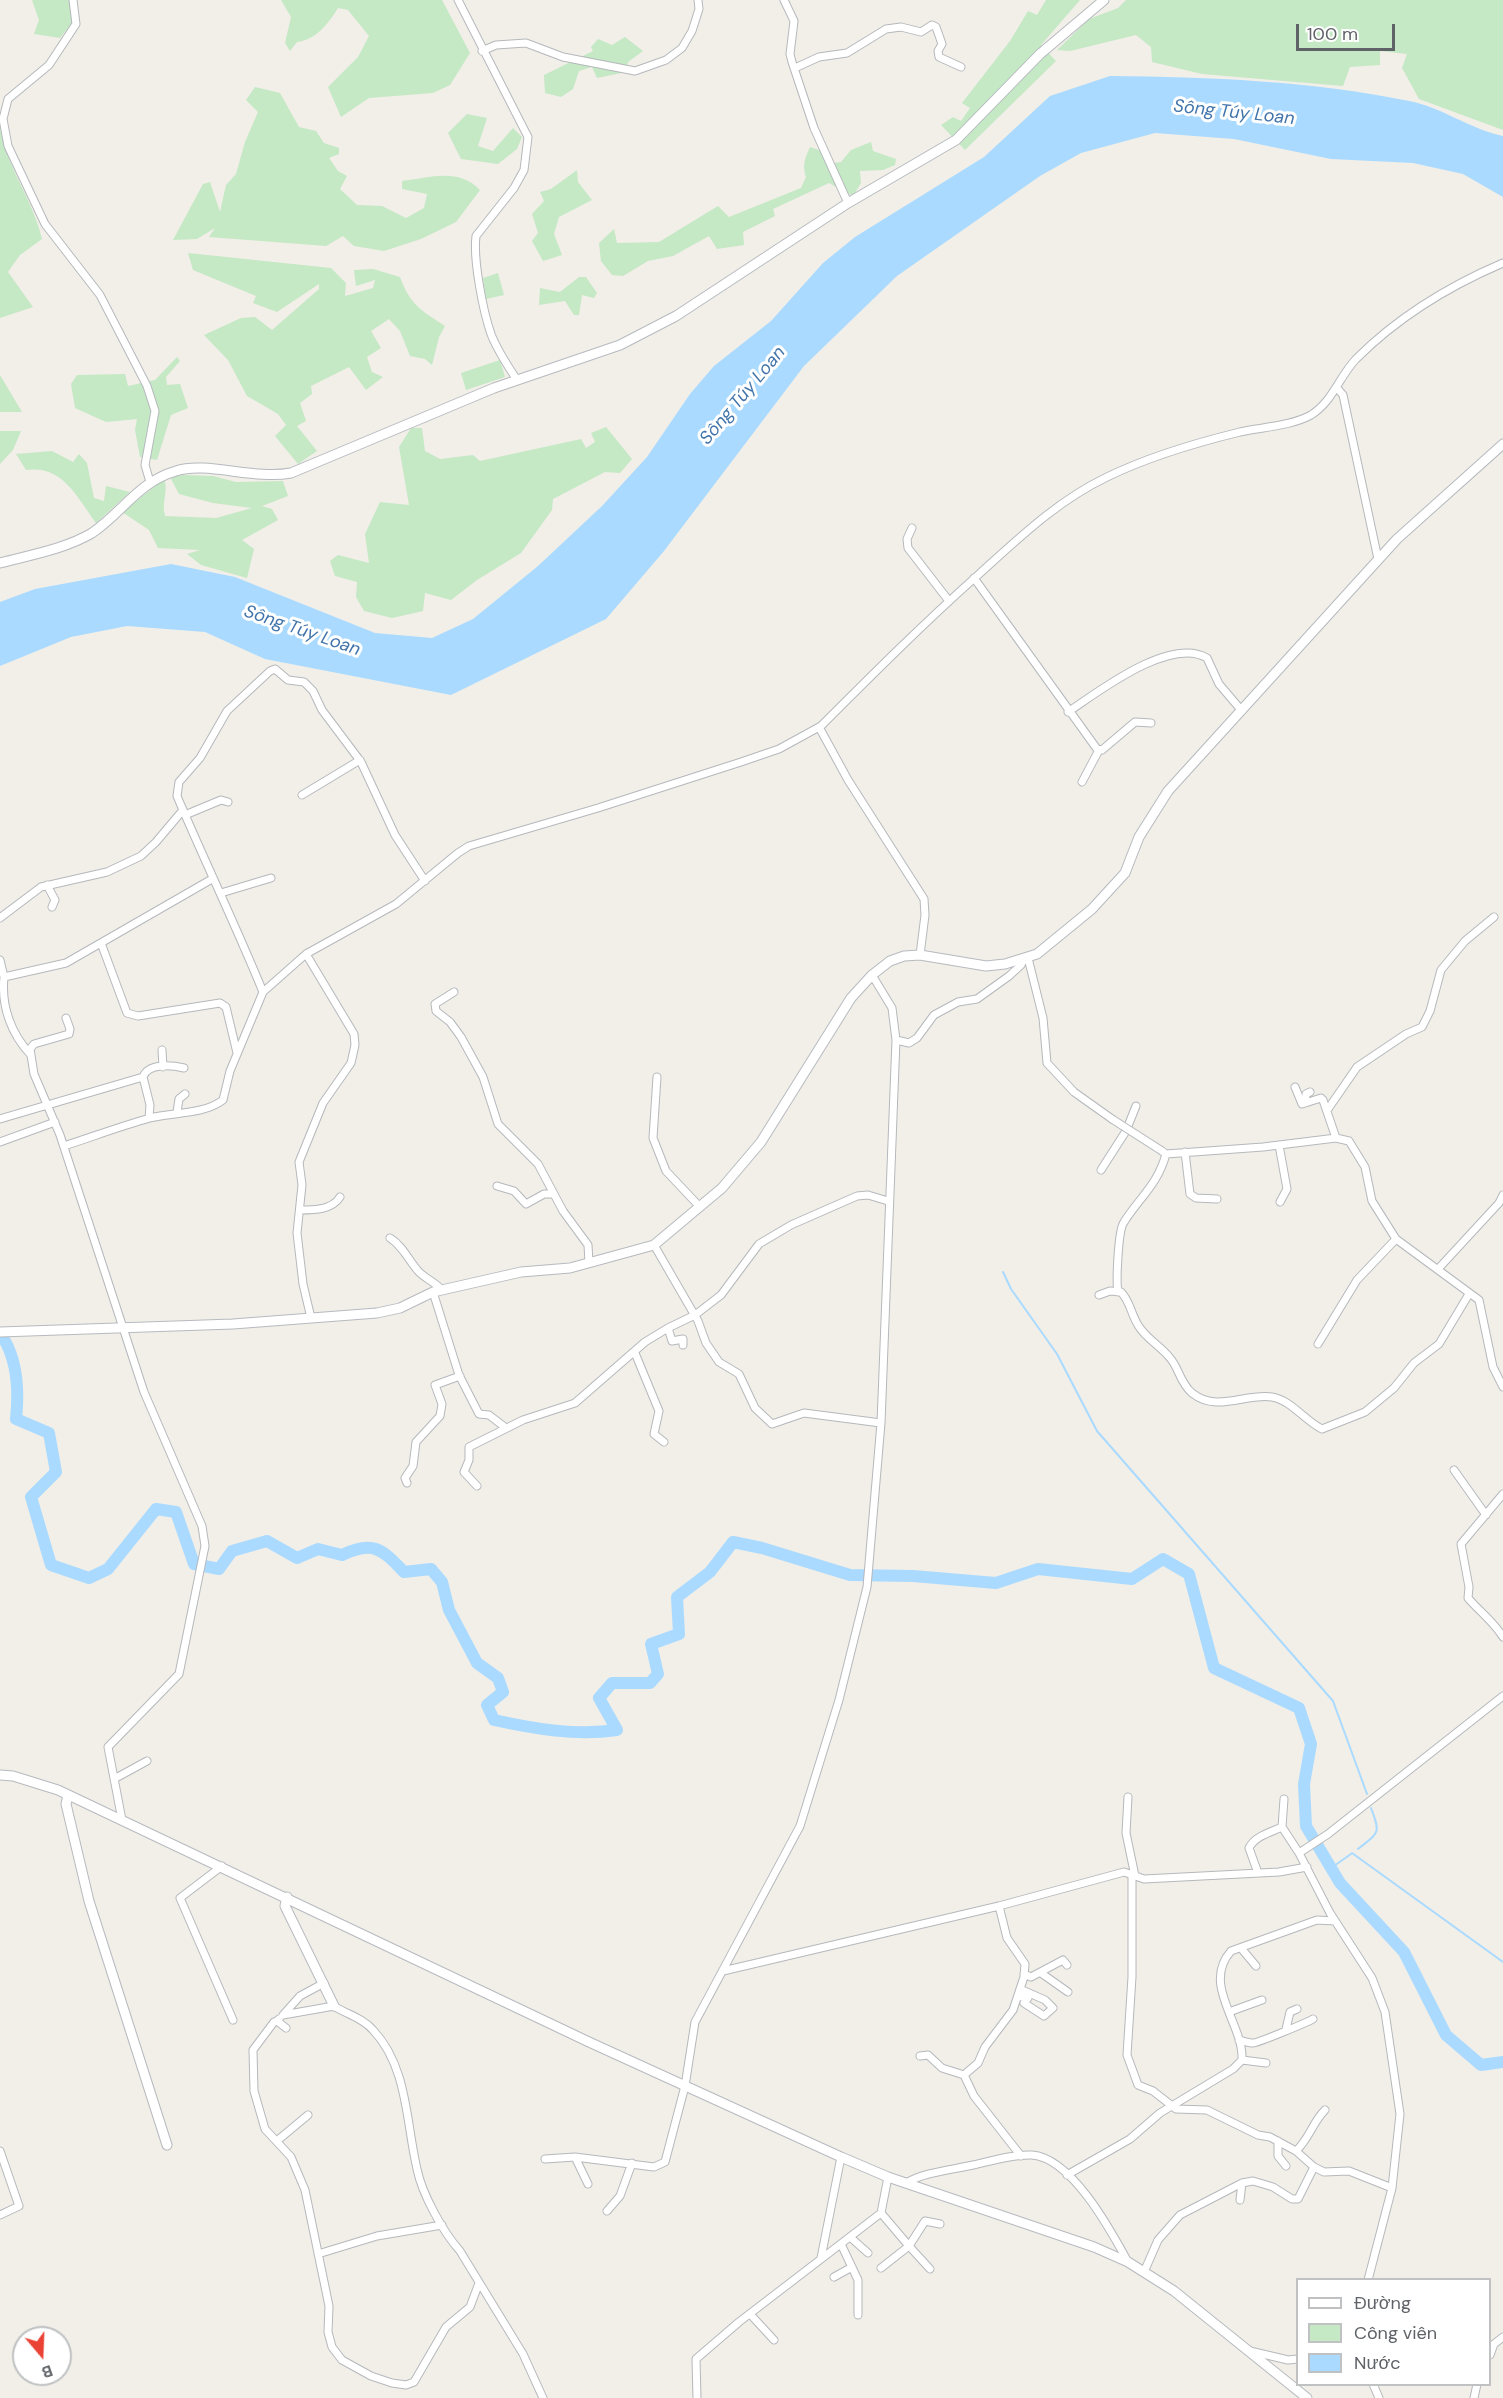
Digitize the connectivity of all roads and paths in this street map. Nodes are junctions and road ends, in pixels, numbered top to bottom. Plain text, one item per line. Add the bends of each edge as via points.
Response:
1 (73, 0) edge
2 (458, 0) edge
3 (698, 0) edge
4 (784, 0) edge
5 (1104, 0) edge
6 (482, 51) junction
7 (961, 67) dead end
8 (795, 68) junction
9 (848, 203) junction
10 (1503, 263) edge
11 (517, 380) junction
12 (1337, 388) junction
13 (1503, 444) edge
14 (150, 482) junction
15 (912, 528) dead end
16 (1378, 559) junction
17 (0, 563) edge
18 (974, 578) junction
19 (949, 601) junction
20 (1242, 711) junction
21 (1068, 712) junction
22 (1151, 723) dead end
23 (819, 727) junction
24 (1099, 750) junction
25 (360, 760) junction
26 (1082, 782) dead end
27 (302, 795) dead end
28 (228, 802) dead end
29 (184, 812) junction
30 (271, 878) dead end
31 (212, 879) junction
32 (425, 881) junction
33 (47, 885) junction
34 (221, 893) junction
35 (52, 907) dead end
36 (1494, 917) dead end
37 (0, 918) edge
38 (101, 943) junction
39 (306, 954) junction
40 (920, 955) junction
41 (1026, 959) junction
42 (0, 960) edge
43 (872, 975) junction
44 (4, 978) junction
45 (263, 992) junction
46 (454, 992) dead end
47 (1, 994) edge
48 (66, 1018) dead end
49 (896, 1040) junction
50 (162, 1050) dead end
51 (237, 1053) junction
52 (32, 1057) junction
53 (163, 1067) junction
54 (184, 1068) dead end
55 (143, 1077) junction
56 (657, 1077) dead end
57 (1295, 1088) dead end
58 (1310, 1092) dead end
59 (185, 1094) dead end
60 (1305, 1103) junction
61 (1136, 1106) dead end
62 (48, 1107) junction
63 (1328, 1109) junction
64 (177, 1112) junction
65 (149, 1118) junction
66 (0, 1119) edge
67 (55, 1122) junction
68 (1336, 1138) junction
69 (0, 1142) edge
70 (1279, 1145) junction
71 (64, 1146) junction
72 (1185, 1152) junction
73 (1164, 1153) junction
74 (1101, 1170) dead end
75 (497, 1186) dead end
76 (554, 1194) junction
77 (340, 1197) dead end
78 (1502, 1198) edge
79 (1217, 1199) dead end
80 (888, 1202) junction
81 (1280, 1202) dead end
82 (700, 1207) junction
83 (300, 1210) junction
84 (390, 1238) dead end
85 (1396, 1239) junction
86 (654, 1245) junction
87 (589, 1263) junction
88 (1438, 1268) junction
89 (438, 1291) junction
90 (1118, 1292) junction
91 (1469, 1294) junction
92 (1099, 1295) dead end
93 (695, 1315) junction
94 (311, 1318) junction
95 (124, 1327) junction
96 (668, 1328) junction
97 (0, 1332) edge
98 (1318, 1344) dead end
99 (683, 1345) dead end
100 (635, 1353) junction
101 (460, 1376) junction
102 (1503, 1387) edge
103 (881, 1424) junction
104 (506, 1428) junction
105 (664, 1442) dead end
106 (1454, 1470) dead end
107 (407, 1483) dead end
108 (477, 1486) dead end
109 (1503, 1494) edge
110 (1486, 1515) junction
111 (1503, 1637) edge
112 (1503, 1696) edge
113 (147, 1761) dead end
114 (0, 1775) edge
115 (114, 1779) junction
116 (68, 1795) junction
117 (1128, 1797) dead end
118 (1284, 1799) dead end
119 (122, 1820) junction
120 (1282, 1827) junction
121 (1299, 1853) junction
122 (222, 1866) junction
123 (1307, 1867) junction
124 (1258, 1873) junction
125 (1134, 1876) junction
126 (287, 1897) junction
127 (999, 1906) junction
128 (1335, 1921) junction
129 (1241, 1948) junction
130 (1067, 1965) dead end
131 (1256, 1966) dead end
132 (723, 1971) junction
133 (1041, 1973) junction
134 (1024, 1974) junction
135 (324, 1983) junction
136 (1019, 1992) junction
137 (1068, 1992) dead end
138 (1262, 2000) dead end
139 (334, 2006) junction
140 (1298, 2009) dead end
141 (1229, 2012) junction
142 (283, 2015) junction
143 (1313, 2019) dead end
144 (233, 2020) dead end
145 (277, 2021) junction
146 (286, 2028) dead end
147 (1287, 2030) junction
148 (1239, 2040) junction
149 (920, 2056) dead end
150 (1242, 2060) junction
151 (1266, 2063) dead end
152 (964, 2075) junction
153 (685, 2086) junction
154 (1171, 2106) junction
155 (1325, 2110) dead end
156 (308, 2115) dead end
157 (278, 2140) junction
158 (1278, 2141) junction
159 (168, 2145) dead end
160 (0, 2151) edge
161 (1296, 2151) junction
162 (1021, 2156) junction
163 (575, 2157) junction
164 (841, 2157) junction
165 (545, 2159) dead end
166 (632, 2163) junction
167 (1286, 2166) dead end
168 (1314, 2167) junction
169 (1067, 2175) junction
170 (888, 2177) junction
171 (906, 2183) junction
172 (1242, 2183) junction
173 (588, 2184) dead end
174 (1392, 2188) junction
175 (1240, 2200) dead end
176 (607, 2211) dead end
177 (881, 2213) junction
178 (0, 2215) edge
179 (940, 2224) dead end
180 (442, 2225) junction
181 (850, 2237) junction
182 (841, 2244) junction
183 (909, 2246) junction
184 (868, 2253) dead end
185 (318, 2254) junction
186 (821, 2258) junction
187 (1128, 2262) junction
188 (852, 2267) junction
189 (881, 2268) dead end
190 (930, 2269) dead end
191 (1144, 2272) junction
192 (834, 2277) dead end
193 (1369, 2278) edge
194 (479, 2283) junction
195 (750, 2314) junction
196 (858, 2315) dead end
197 (1503, 2337) edge
198 (774, 2340) dead end
199 (1248, 2351) junction
200 (1491, 2352) edge
201 (1296, 2359) edge
202 (543, 2398) edge
203 (697, 2398) edge
204 (1307, 2398) edge

1 - 14 street via 76,24 49,65 8,99 3,119 8,146 45,224 100,295 147,386 154,411 145,465
2 - 6 street
3 - 6 street via 699,9 682,48 666,60 635,70 562,57 526,43 496,45
4 - 8 street via 794,21 790,54
5 - 9 street via 1052,44 956,140
6 - 11 street via 528,137 524,170 476,236 475,243 491,333
7 - 8 street via 939,57 942,41 932,25 921,32 901,27 886,29 847,53 819,57
8 - 9 street via 814,128
9 - 11 street via 676,316 620,345
10 - 12 street via 1409,314 1350,366
11 - 14 street via 291,473 264,476 180,469
12 - 16 street via 1343,396
12 - 18 street via 1310,415 1207,440 1107,477 1042,517
13 - 16 street
14 - 17 street via 89,534
15 - 19 street via 908,548
16 - 20 street
18 - 19 street
18 - 21 street
19 - 23 street
20 - 21 street via 1219,684 1207,658 1175,655 1131,670
20 - 41 street via 1168,791 1139,837 1125,873 1092,909 1051,944
21 - 24 street
22 - 24 street via 1135,722
23 - 32 street via 779,749 741,762 470,846
23 - 40 street via 924,899
24 - 26 street
25 - 27 street
25 - 29 street via 309,686 288,680 273,669 227,711 200,758 179,782 177,796
25 - 32 street via 395,835
28 - 29 street via 223,800
29 - 31 street
29 - 33 street via 156,842 124,865
30 - 34 street
31 - 34 street
31 - 38 street
32 - 39 street via 396,904
33 - 35 street via 55,900
33 - 37 street
34 - 45 street
36 - 63 street via 1441,970 1422,1026 1357,1067
38 - 44 street via 66,963
38 - 51 street via 127,1013 138,1016 220,1003 226,1007
39 - 45 street
39 - 83 street via 354,1034 356,1045 351,1063 323,1103 299,1162
40 - 41 street via 986,966
40 - 43 street via 890,961
41 - 49 street via 977,999 958,1002 934,1015 909,1043
41 - 73 street, bridge via 1043,1018 1047,1063 1074,1092
42 - 44 street
43 - 49 street via 892,1008
43 - 82 street via 851,998 761,1142 728,1182
44 - 47 street
45 - 51 street
46 - 76 street via 435,1004 436,1011 450,1022 483,1077 498,1124 538,1164
47 - 52 street via 16,1038
48 - 52 street via 69,1034 34,1044 30,1049
49 - 80 street
50 - 53 street
51 - 64 street via 223,1100 198,1110
52 - 62 street via 34,1074
53 - 54 street
53 - 55 street via 147,1070
55 - 62 street
55 - 65 street via 150,1104
56 - 82 street via 653,1138 666,1171
57 - 60 street via 1300,1102
58 - 60 street
59 - 64 street via 179,1099
60 - 63 street via 1321,1098
61 - 74 street via 1127,1129
62 - 66 street
62 - 67 street
63 - 68 street
64 - 65 street
65 - 71 street
67 - 69 street
67 - 71 street
68 - 70 street
68 - 85 street via 1349,1141 1358,1152 1372,1201
70 - 72 street
70 - 81 street via 1287,1189
71 - 95 street
72 - 73 street
72 - 79 street via 1190,1194
73 - 90 street via 1161,1171 1122,1224 1115,1277
75 - 76 street via 514,1191 526,1204 544,1194
76 - 87 street via 588,1245
77 - 83 street via 325,1208
78 - 88 street
80 - 93 street via 868,1195 857,1196 791,1225 759,1244 729,1287
80 - 103 street
82 - 86 street
83 - 94 street via 297,1233
84 - 89 street via 403,1247
85 - 88 street
85 - 98 street via 1357,1280
86 - 87 street
86 - 93 street
87 - 89 street via 521,1272
88 - 91 street
89 - 94 street via 400,1308 377,1313
89 - 101 street
90 - 91 street via 1127,1298 1138,1327 1172,1359 1190,1392 1218,1403 1247,1396 1276,1397 1322,1429 1365,1412 1394,1388 1408,1369 1439,1344
90 - 92 street
91 - 102 street via 1479,1300 1493,1367
93 - 96 street
93 - 103 street via 719,1362 740,1374 754,1408 772,1424 804,1413
94 - 95 street
95 - 97 street
95 - 115 street via 154,1418 202,1526 203,1559 179,1674 108,1747
96 - 99 street via 672,1341 683,1339
96 - 100 street
100 - 104 street via 575,1403
100 - 105 street via 659,1411 654,1434
101 - 104 street via 479,1414 489,1415
101 - 107 street via 435,1385 442,1404 440,1416 416,1442 413,1466 405,1478
103 - 132 street via 867,1587 839,1700 801,1826
104 - 108 street via 469,1447 464,1472
106 - 110 street
109 - 110 street
110 - 111 street via 1461,1544 1468,1598 1482,1616 1493,1621
112 - 121 street
113 - 115 street
114 - 116 street
115 - 119 street
116 - 119 street
116 - 159 street via 66,1804 90,1901
117 - 125 street via 1126,1833
118 - 120 street
119 - 122 street
120 - 121 street
120 - 124 street via 1252,1842 1249,1848
121 - 123 street
122 - 126 street
122 - 144 street via 180,1898
123 - 124 street
123 - 128 street
124 - 125 street via 1144,1879
125 - 127 street via 1124,1872
125 - 154 street via 1127,2061 1138,2085
126 - 135 street via 285,1906
126 - 153 street
127 - 132 street
127 - 134 street via 1007,1938 1025,1964
128 - 129 street via 1317,1920
128 - 174 street via 1372,1978 1385,2012 1400,2114
129 - 131 street
129 - 141 street via 1231,1951 1222,1968 1220,1986
130 - 133 street via 1063,1960
132 - 153 street via 695,2022
133 - 134 street via 1031,1977
133 - 137 street
134 - 136 street
135 - 139 street
135 - 142 street via 300,1996
136 - 136 street via 1051,2004 1053,2008 1044,2016 1024,2003 1028,1998
136 - 152 street via 1013,2010 978,2063
138 - 141 street
139 - 142 street
139 - 180 street via 372,2028 389,2050 412,2130 417,2171
140 - 147 street via 1290,2012
141 - 148 street
142 - 145 street
143 - 147 street
145 - 146 street
145 - 157 street via 253,2050 258,2108 266,2129
147 - 148 street via 1255,2043
148 - 150 street
149 - 152 street via 928,2055 942,2068
150 - 151 street
150 - 154 street via 1233,2070
152 - 162 street via 974,2096
153 - 164 street
153 - 166 street via 665,2162 654,2167
154 - 158 street via 1183,2111 1213,2112
154 - 169 street via 1130,2139
155 - 161 street
156 - 157 street
157 - 185 street via 299,2174
158 - 161 street
158 - 167 street via 1278,2156
160 - 178 street via 19,2206
161 - 168 street
162 - 169 street via 1033,2155
162 - 171 street via 931,2174
163 - 165 street
163 - 166 street
163 - 173 street
164 - 170 street
164 - 186 street
166 - 176 street via 620,2196
168 - 172 street via 1298,2199 1253,2181
168 - 174 street via 1324,2172 1349,2171
169 - 187 street via 1101,2214
170 - 171 street
170 - 177 street
171 - 187 street
172 - 175 street
172 - 191 street via 1180,2215 1158,2240
174 - 193 street
177 - 181 street
177 - 183 street
179 - 183 street via 924,2222
180 - 185 street via 377,2236
180 - 194 street
181 - 182 street
181 - 184 street
182 - 186 street
182 - 188 street
183 - 189 street
183 - 190 street
185 - 194 street via 329,2306 332,2347 353,2367 392,2383 406,2385 418,2378 446,2327 470,2307
186 - 195 street
187 - 191 street
188 - 192 street
188 - 196 street via 858,2280
191 - 199 street via 1174,2291
194 - 202 street via 523,2354
195 - 198 street
195 - 203 street via 696,2359
197 - 200 street
199 - 201 street
199 - 204 street

